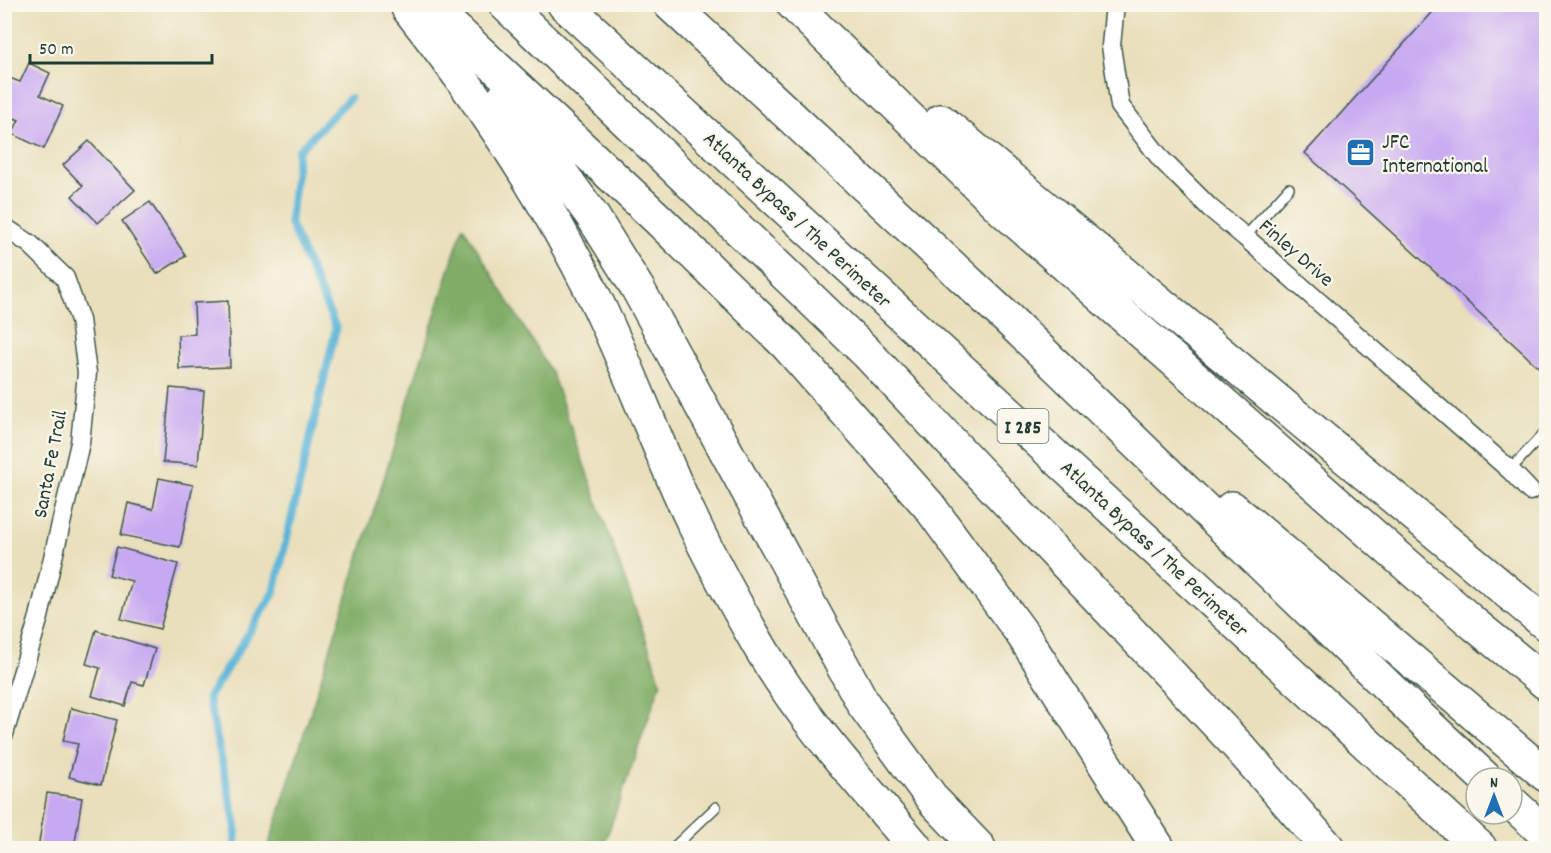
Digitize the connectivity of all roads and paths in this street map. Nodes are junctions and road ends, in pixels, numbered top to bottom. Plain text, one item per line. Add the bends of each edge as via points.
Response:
1 (405, 4) edge
2 (427, 4) edge
3 (505, 4) edge
4 (564, 4) edge
5 (670, 4) edge
6 (793, 4) edge
7 (800, 4) edge
8 (1114, 4) edge
9 (1289, 188) dead end
10 (4, 227) edge
11 (1245, 237) junction
12 (1008, 319) junction
13 (1546, 431) edge
14 (1510, 470) junction
15 (1530, 491) dead end
16 (1546, 624) edge
17 (1546, 683) edge
18 (4, 734) edge
19 (1472, 766) edge
20 (1546, 775) edge
21 (716, 807) dead end
22 (1524, 814) edge
23 (1546, 834) edge
24 (673, 849) edge
25 (916, 849) edge
26 (979, 849) edge
27 (1158, 849) edge
28 (1328, 849) edge
29 (1480, 849) edge

1 - 25 highway via 479,103 551,213 627,368 693,523 762,650 813,727
2 - 26 highway via 538,141 593,217 638,288 864,705 934,801
2 - 27 highway via 787,345 928,506 1023,635
3 - 28 highway via 867,352 1239,747
4 - 29 highway, Atlanta Bypass / The Perimeter / I 285
5 - 12 highway
6 - 17 highway via 1003,210
7 - 16 highway
8 - 11 street, Finley Drive via 1111,46 1120,106 1161,159
9 - 11 lane
10 - 18 street, Santa Fe Trail via 30,244 65,278 80,320 87,373 80,443 39,617
11 - 14 street, Finley Drive
12 - 19 highway
12 - 20 highway
13 - 14 lane
14 - 15 street, Finley Drive
21 - 24 lane
22 - 23 highway

